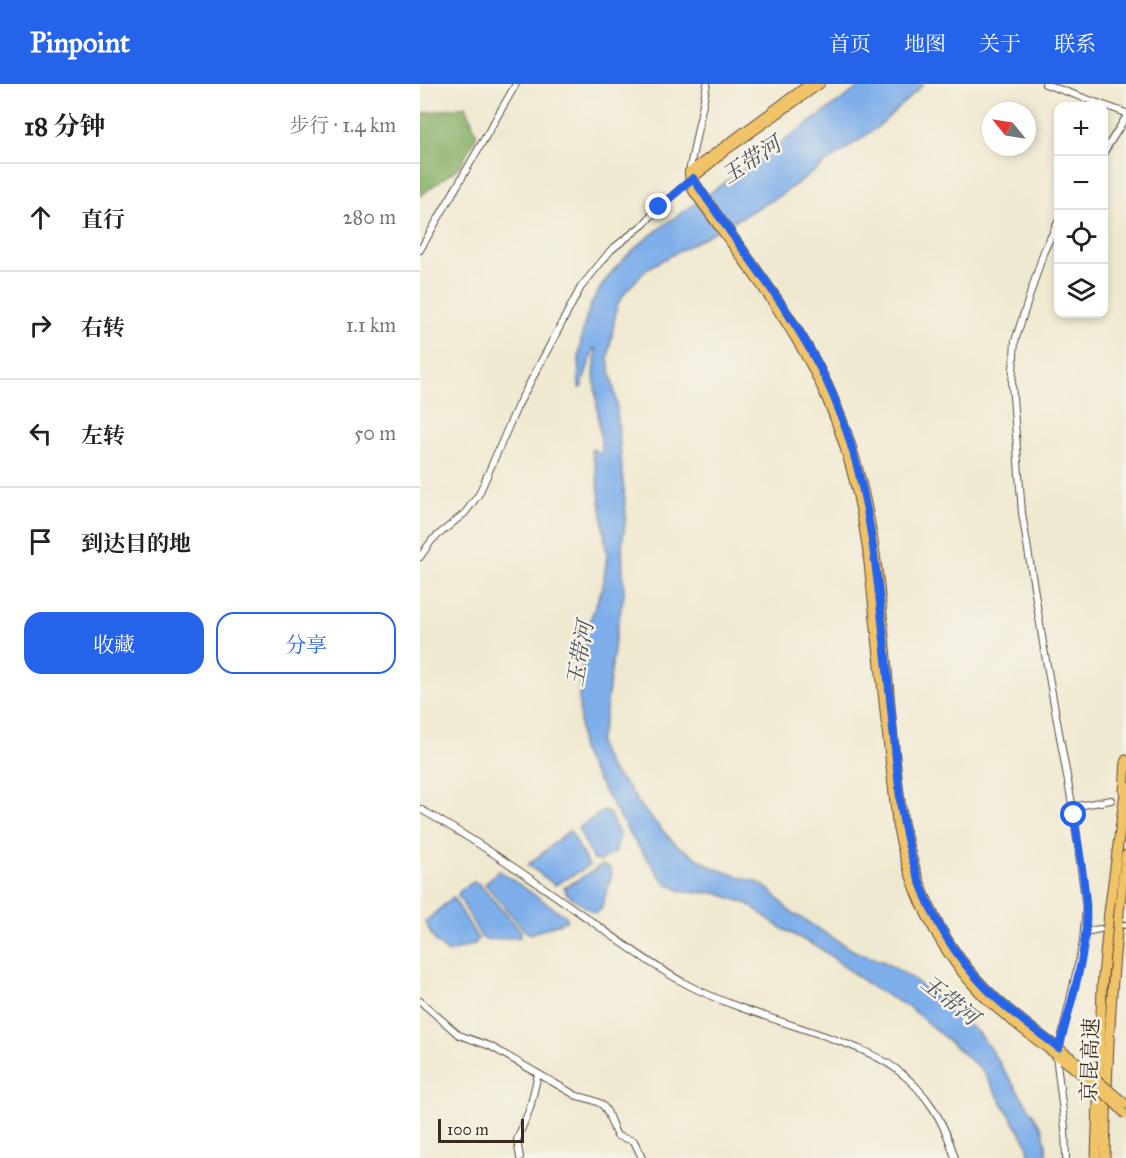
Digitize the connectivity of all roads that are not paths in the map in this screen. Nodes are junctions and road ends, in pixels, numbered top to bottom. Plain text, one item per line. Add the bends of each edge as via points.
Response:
1 (516, 84) edge
2 (707, 84) edge
3 (809, 84) edge
4 (820, 84) edge
5 (1046, 84) edge
6 (1126, 115) edge
7 (1108, 145) edge
8 (693, 182) junction
9 (1054, 232) edge
10 (420, 250) edge
11 (420, 557) edge
12 (1126, 760) edge
13 (1126, 785) edge
14 (1111, 800) dead end
15 (1072, 807) junction
16 (420, 809) edge
17 (1122, 819) junction
18 (1126, 858) edge
19 (1100, 929) dead end
20 (1085, 932) junction
21 (420, 1001) edge
22 (1058, 1052) junction
23 (1074, 1064) junction
24 (538, 1074) junction
25 (1126, 1104) edge
26 (1126, 1115) edge
27 (520, 1158) edge
28 (642, 1158) edge
29 (955, 1158) edge
30 (1066, 1158) edge
31 (1096, 1158) edge
32 (1105, 1158) edge

1 - 10 street
2 - 8 street
3 - 8 main road via 720,147
4 - 8 main road via 724,152
5 - 6 street
6 - 7 street
8 - 11 street via 611,250 581,287 518,405 479,494
8 - 22 main road via 780,302 821,370 846,428 876,557 901,808 923,893 946,939 976,978
9 - 15 street via 1015,341 1012,384 1022,513
12 - 17 highway
13 - 17 highway, 京昆高速
14 - 15 street
15 - 20 street via 1086,907
16 - 29 street via 688,985 862,1050 894,1068 929,1100
17 - 31 highway, 京昆高速 via 1102,987
18 - 32 highway, 京昆高速 via 1109,1019
19 - 20 street
20 - 22 street
21 - 24 street via 459,1035 490,1046
22 - 23 main road
22 - 30 street
23 - 25 main road, bridge
23 - 26 main road, bridge
24 - 27 street via 517,1140
24 - 28 street via 578,1096 600,1102 617,1136 633,1141

